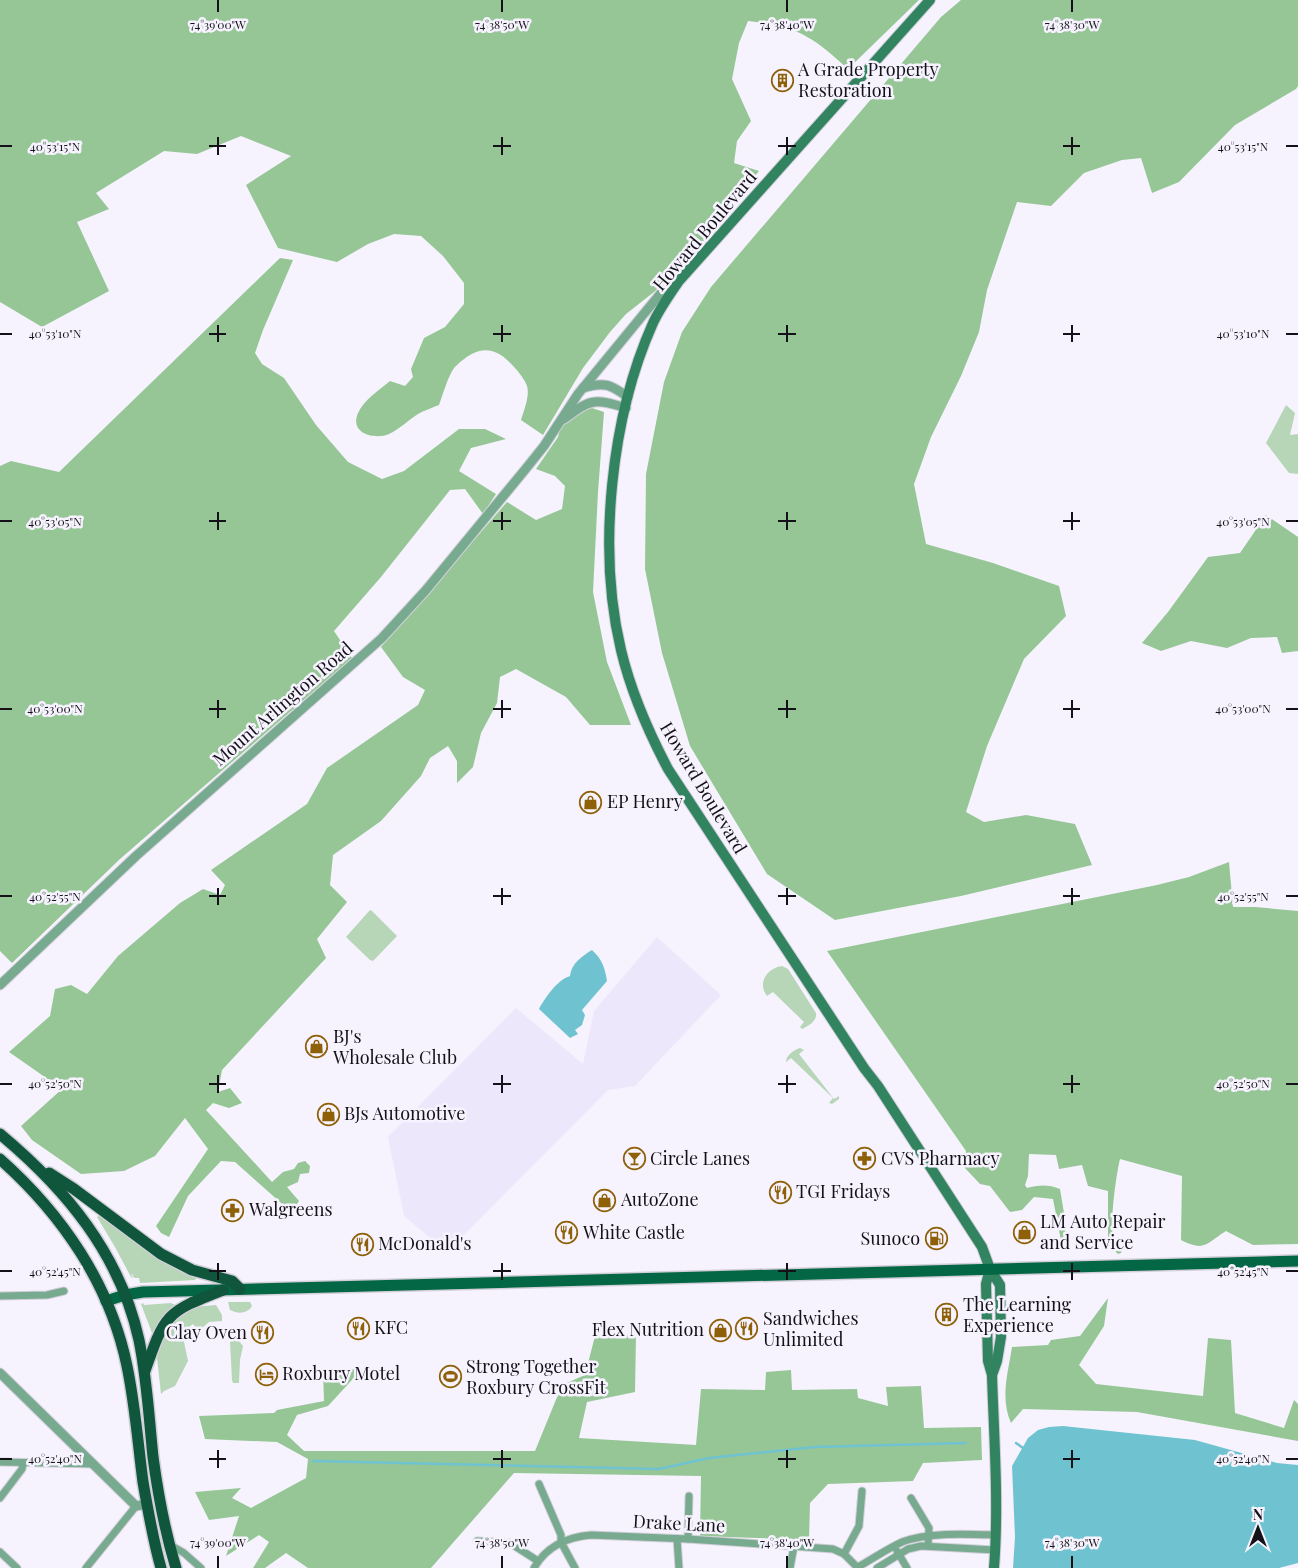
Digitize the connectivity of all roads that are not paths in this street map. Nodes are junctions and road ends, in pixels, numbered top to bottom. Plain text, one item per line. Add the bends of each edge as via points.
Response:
1 (930, 0) edge
2 (679, 281) junction
3 (584, 388) junction
4 (627, 402) junction
5 (560, 422) junction
6 (0, 985) edge
7 (0, 1134) edge
8 (0, 1159) edge
9 (35, 1164) junction
10 (1298, 1260) edge
11 (990, 1269) junction
12 (240, 1289) junction
13 (223, 1290) junction
14 (64, 1291) dead end
15 (125, 1295) junction
16 (0, 1296) edge
17 (106, 1301) junction
18 (0, 1373) edge
19 (144, 1373) junction
20 (992, 1375) junction
21 (0, 1462) edge
22 (24, 1464) junction
23 (94, 1464) junction
24 (539, 1484) dead end
25 (862, 1491) dead end
26 (690, 1496) dead end
27 (0, 1498) edge
28 (911, 1498) dead end
29 (142, 1505) junction
30 (996, 1535) junction
31 (929, 1536) junction
32 (677, 1539) junction
33 (688, 1539) junction
34 (477, 1542) dead end
35 (562, 1542) junction
36 (170, 1545) junction
37 (794, 1546) junction
38 (894, 1546) junction
39 (928, 1546) junction
40 (995, 1550) junction
41 (0, 1552) edge
42 (844, 1554) junction
43 (898, 1555) junction
44 (538, 1561) junction
45 (18, 1568) edge
46 (86, 1568) edge
47 (161, 1568) edge
48 (176, 1568) edge
49 (201, 1568) edge
50 (534, 1568) edge
51 (575, 1568) edge
52 (679, 1568) edge
53 (790, 1568) edge
54 (858, 1568) edge
55 (877, 1568) edge
56 (907, 1568) edge
57 (994, 1568) edge

1 - 2 main road, Howard Boulevard
2 - 3 street, Mount Arlington Road via 662,293
2 - 4 main road, Howard Boulevard via 654,321 637,363
3 - 4 street via 606,384
3 - 5 street, Mount Arlington Road
4 - 5 street, Mount Arlington Road via 590,402
4 - 11 main road, Howard Boulevard via 612,496 611,578 621,650 643,720 668,769 982,1247
5 - 6 street, Mount Arlington Road via 426,590 382,638 150,844
7 - 9 highway
8 - 17 highway via 57,1218 83,1255
9 - 12 highway via 161,1254 192,1270 232,1281
9 - 15 highway via 82,1218 112,1266
10 - 11 main road
11 - 12 main road
11 - 20 main road via 986,1284 988,1361
11 - 20 main road, Howard Boulevard via 1000,1284 1001,1317 1001,1337
12 - 13 main road
13 - 15 main road
13 - 19 highway via 186,1304 168,1318 158,1333
14 - 16 street via 47,1295
15 - 17 main road
15 - 19 highway
17 - 29 highway via 128,1370
18 - 23 street
19 - 36 highway via 156,1474
20 - 30 main road
21 - 22 street
22 - 23 street
22 - 27 street
23 - 29 street
24 - 35 street
25 - 42 street via 859,1526
26 - 33 street
28 - 31 street via 927,1524
29 - 46 street
29 - 47 highway
30 - 31 street, Drake Lane
30 - 40 main road
31 - 38 street, Drake Lane
31 - 39 street
32 - 33 street, Drake Lane
32 - 35 street, Drake Lane via 590,1535
32 - 52 street
33 - 37 street, Drake Lane
34 - 44 street via 510,1543
35 - 44 street, Drake Lane
35 - 51 street
36 - 48 highway
36 - 49 street
37 - 42 street, Drake Lane via 833,1549
37 - 53 street
38 - 43 street
38 - 54 street, Drake Lane
39 - 40 street
39 - 43 street
40 - 57 main road
41 - 45 street
42 - 54 street, Drake Lane
43 - 55 street
43 - 56 street
44 - 50 street, Drake Lane

